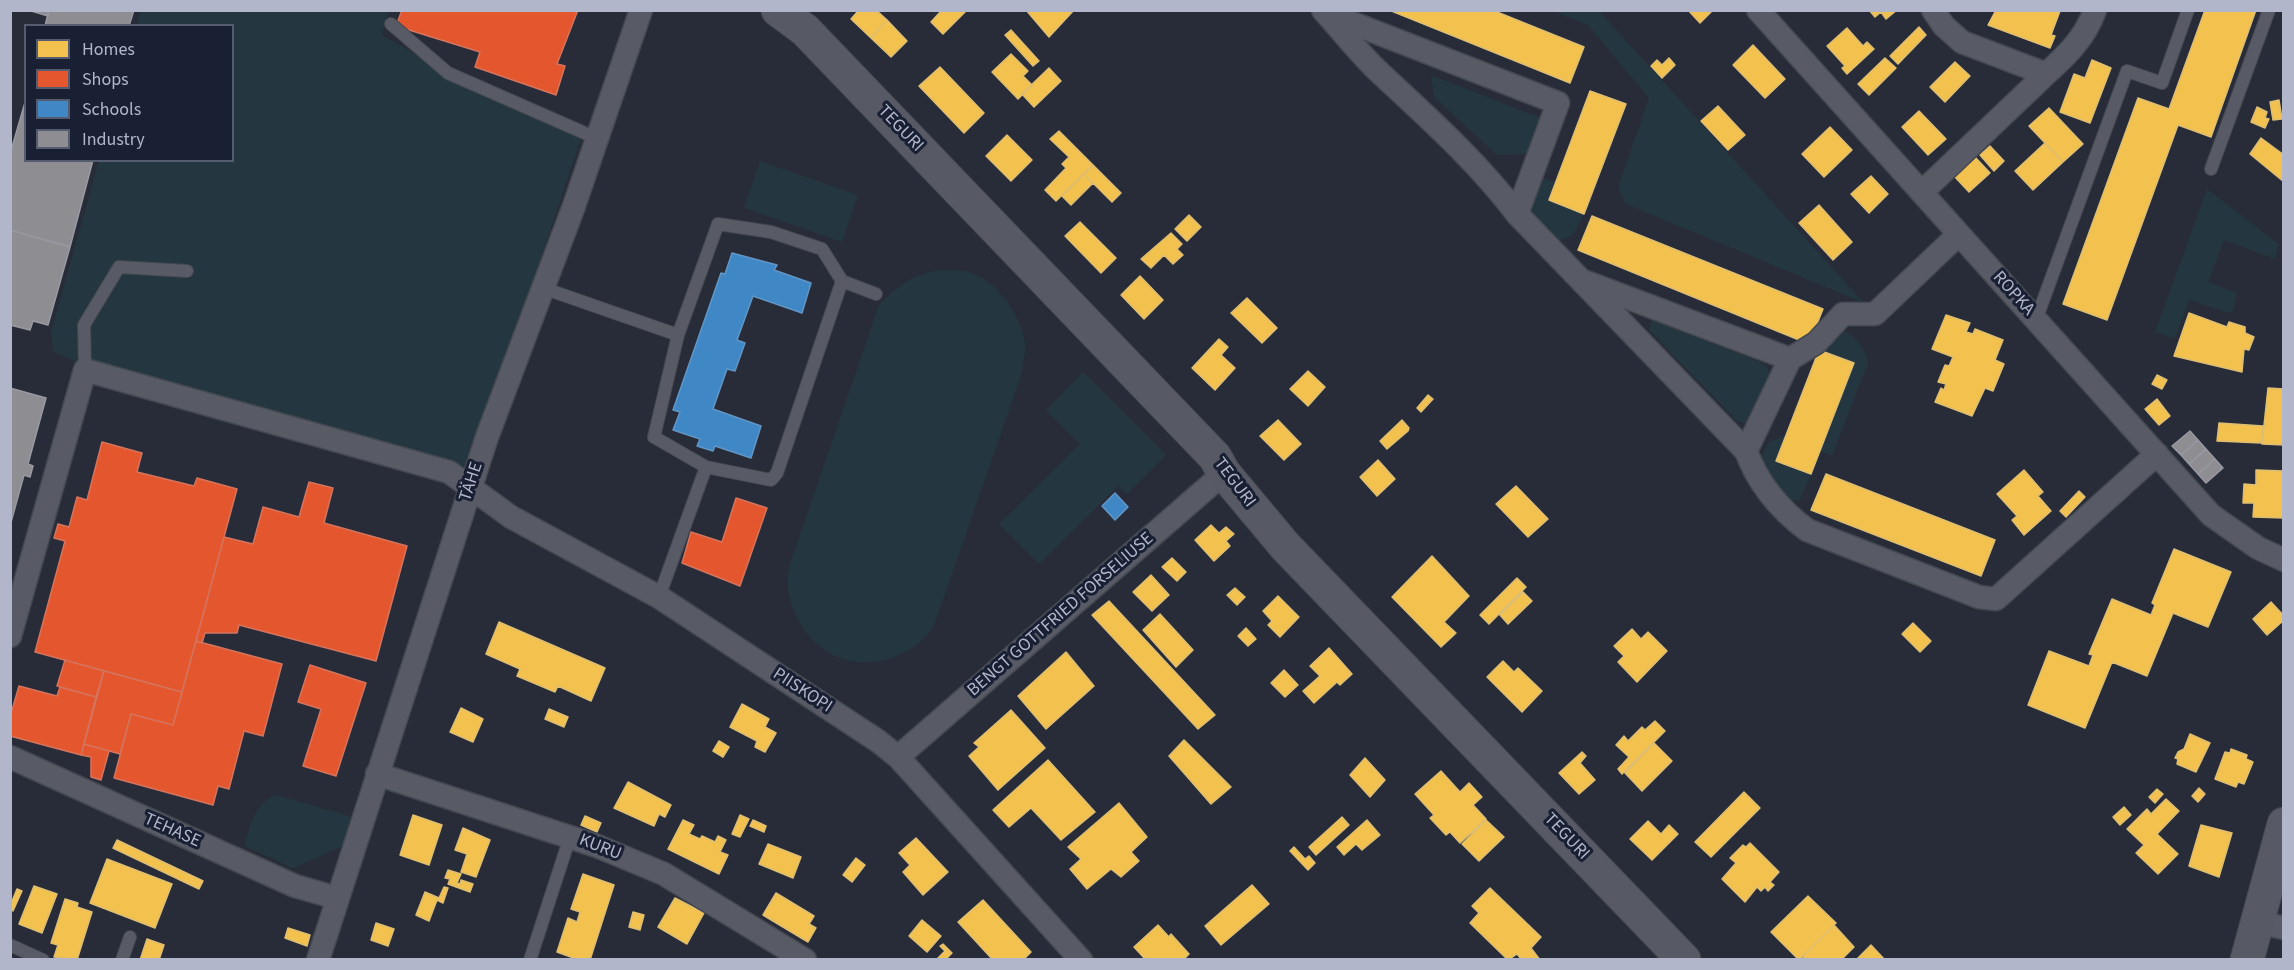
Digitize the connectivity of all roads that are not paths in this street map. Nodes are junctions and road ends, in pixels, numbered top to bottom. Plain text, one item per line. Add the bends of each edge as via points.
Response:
1 (641, 10) edge
2 (778, 10) edge
3 (1758, 10) edge
4 (1933, 10) edge
5 (2095, 10) edge
6 (2188, 10) edge
7 (2269, 10) edge
8 (1324, 11) edge
9 (391, 24) dead end
10 (2046, 74) junction
11 (596, 138) junction
12 (2211, 169) dead end
13 (1922, 192) junction
14 (1517, 214) junction
15 (1959, 234) junction
16 (187, 271) dead end
17 (1580, 280) junction
18 (842, 281) junction
19 (543, 288) junction
20 (876, 294) dead end
21 (2036, 320) junction
22 (678, 335) junction
23 (1790, 359) junction
24 (84, 370) junction
25 (1746, 451) junction
26 (2157, 454) junction
27 (706, 467) junction
28 (1224, 473) junction
29 (470, 488) junction
30 (2283, 560) edge
31 (659, 597) junction
32 (10, 636) edge
33 (10, 757) edge
34 (898, 757) junction
35 (377, 774) junction
36 (2283, 824) edge
37 (570, 837) junction
38 (337, 898) junction
39 (2271, 925) edge
40 (130, 937) dead end
41 (10, 945) edge
42 (43, 960) edge
43 (122, 960) edge
44 (318, 960) edge
45 (530, 960) edge
46 (805, 960) edge
47 (1081, 960) edge
48 (1684, 960) edge
49 (2247, 960) edge

1 - 11 street, TÄHE
2 - 28 street, TEGURI via 805,30 1215,457
3 - 13 street, ROPKA
4 - 10 street via 1962,42
5 - 10 street via 2076,46
6 - 21 lane via 2162,83 2127,71
7 - 12 lane
8 - 14 street via 1499,190
8 - 14 street via 1558,103
9 - 11 lane via 448,74
10 - 13 street
11 - 19 street, TÄHE
13 - 15 street, ROPKA
14 - 17 street
15 - 21 street, ROPKA
15 - 23 street via 1875,314 1843,314 1816,343
16 - 24 lane via 119,267 84,325
17 - 23 street
17 - 25 street
18 - 20 lane
18 - 22 lane via 822,249 771,232 718,224
18 - 27 lane via 777,473 771,480
19 - 22 lane
19 - 29 street, TÄHE
21 - 26 street, ROPKA
22 - 27 lane via 654,437
23 - 25 street
24 - 29 street, PIISKOPI via 449,472
24 - 32 street
25 - 26 street via 1754,475 1786,514 1807,530 1979,597 1996,599
26 - 30 street, ROPKA via 2211,515 2258,548
27 - 31 lane
28 - 34 street, BENGT GOTTFRIED FORSELIUSE
28 - 48 street, TEGURI via 1285,546
29 - 31 street, PIISKOPI via 511,517
29 - 35 street, TÄHE
31 - 34 street, PIISKOPI
33 - 38 street, TEHASE via 295,886
34 - 47 street, PIISKOPI
35 - 37 street, KURU
35 - 38 street, TÄHE
36 - 39 street
37 - 45 lane
37 - 46 street, KURU via 664,874
38 - 44 street, TÄHE
39 - 49 street
40 - 43 lane
41 - 42 lane

